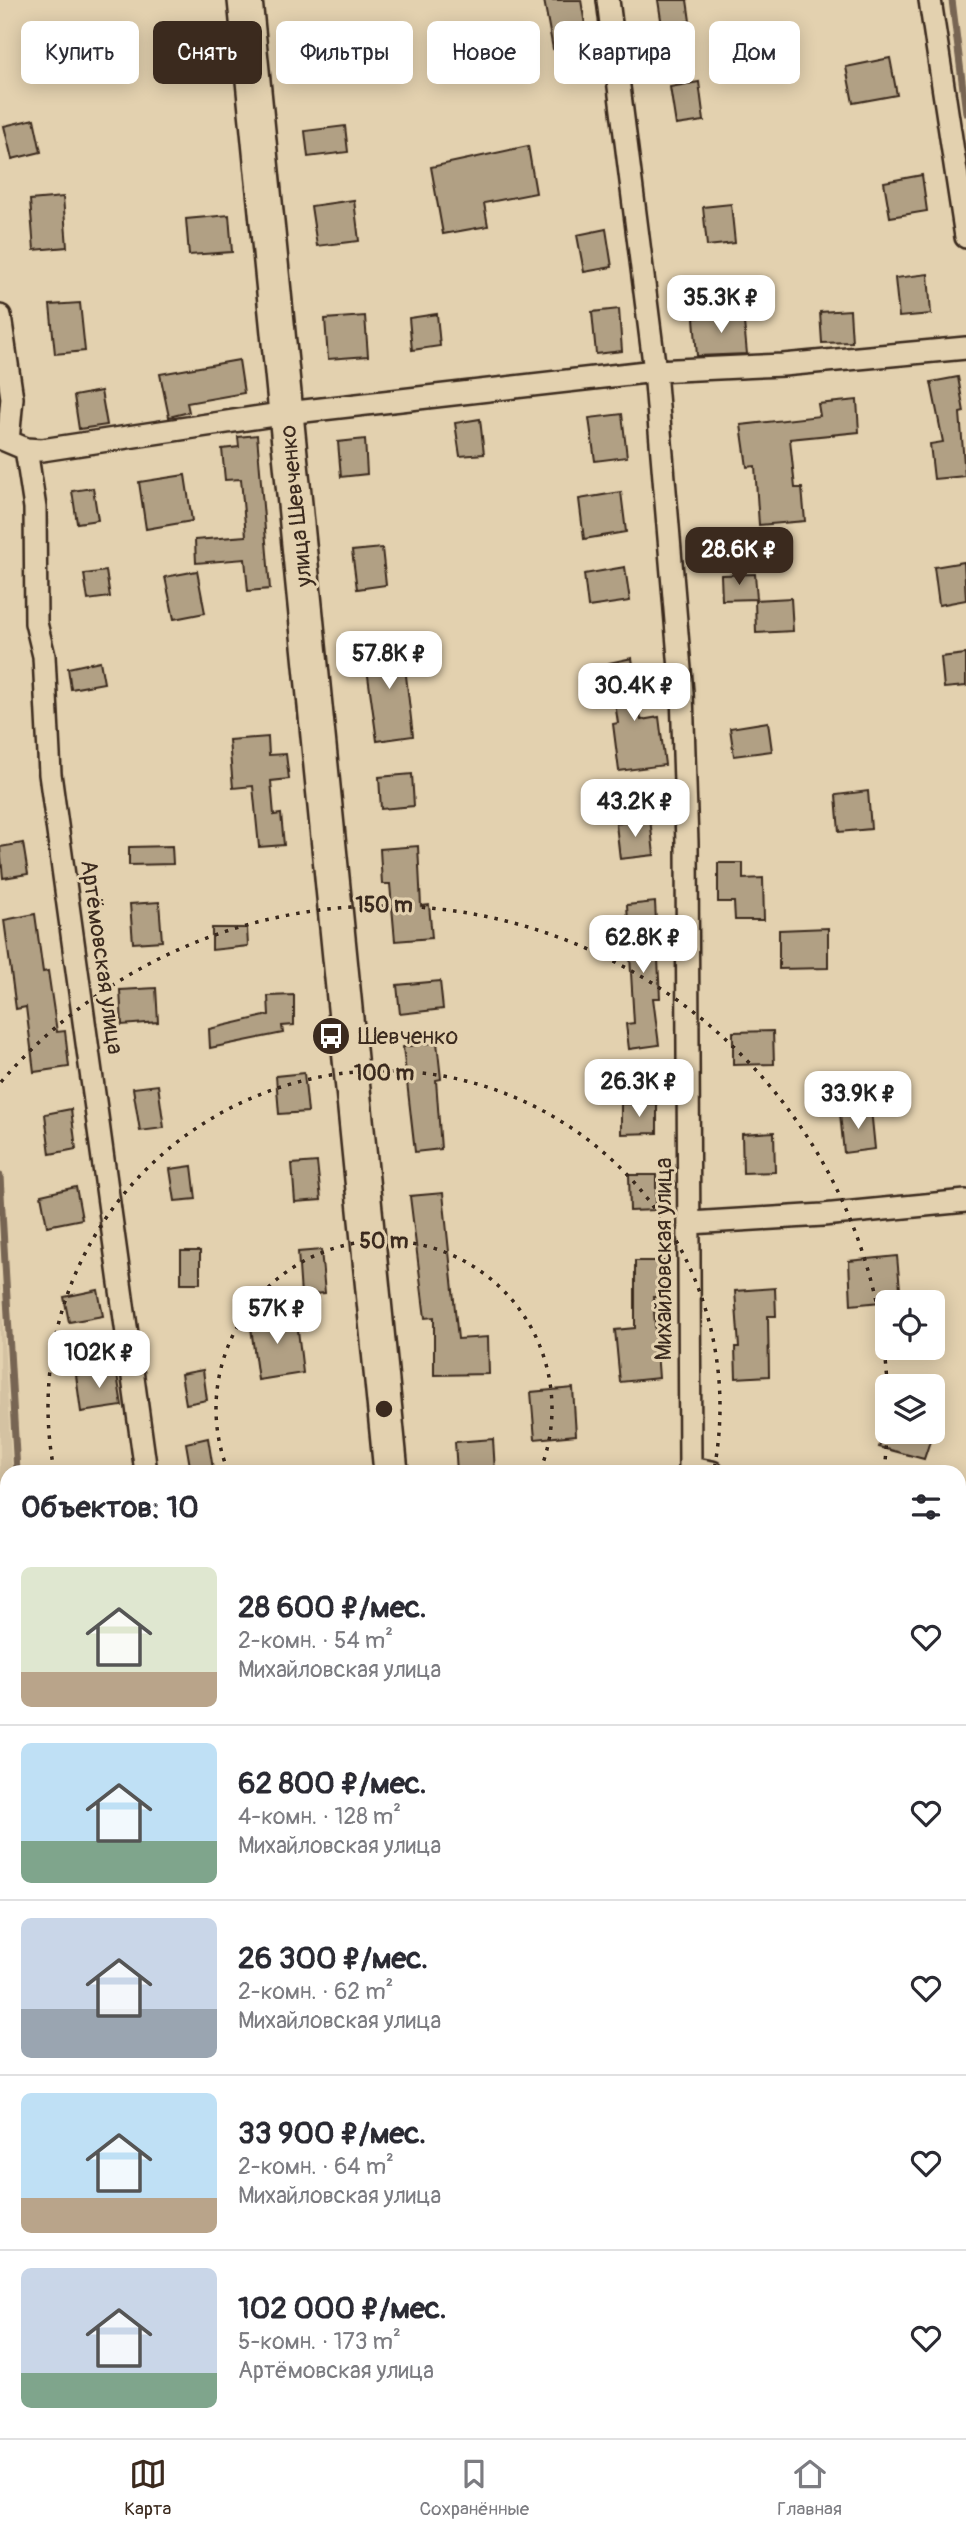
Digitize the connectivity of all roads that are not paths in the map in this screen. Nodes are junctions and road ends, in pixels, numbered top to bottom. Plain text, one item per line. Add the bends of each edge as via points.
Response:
1 (245, 0) edge
2 (608, 0) edge
3 (930, 0) edge
4 (966, 237) edge
5 (0, 316) edge
6 (966, 348) edge
7 (655, 371) junction
8 (287, 413) junction
9 (11, 443) edge
10 (966, 1201) edge
11 (690, 1223) junction
12 (145, 1465) edge
13 (390, 1465) edge
14 (690, 1465) edge

1 - 8 main road, улица Шевченко
2 - 7 street, Михайловская улица
3 - 4 street
5 - 9 street, Артёмовская улица via 12,398
6 - 7 street
7 - 8 street
7 - 11 street, Михайловская улица via 682,693
8 - 9 street via 41,450
8 - 13 main road, улица Шевченко
9 - 12 street, Артёмовская улица via 34,508 36,623 44,656 50,774
10 - 11 street
11 - 14 street, Михайловская улица

